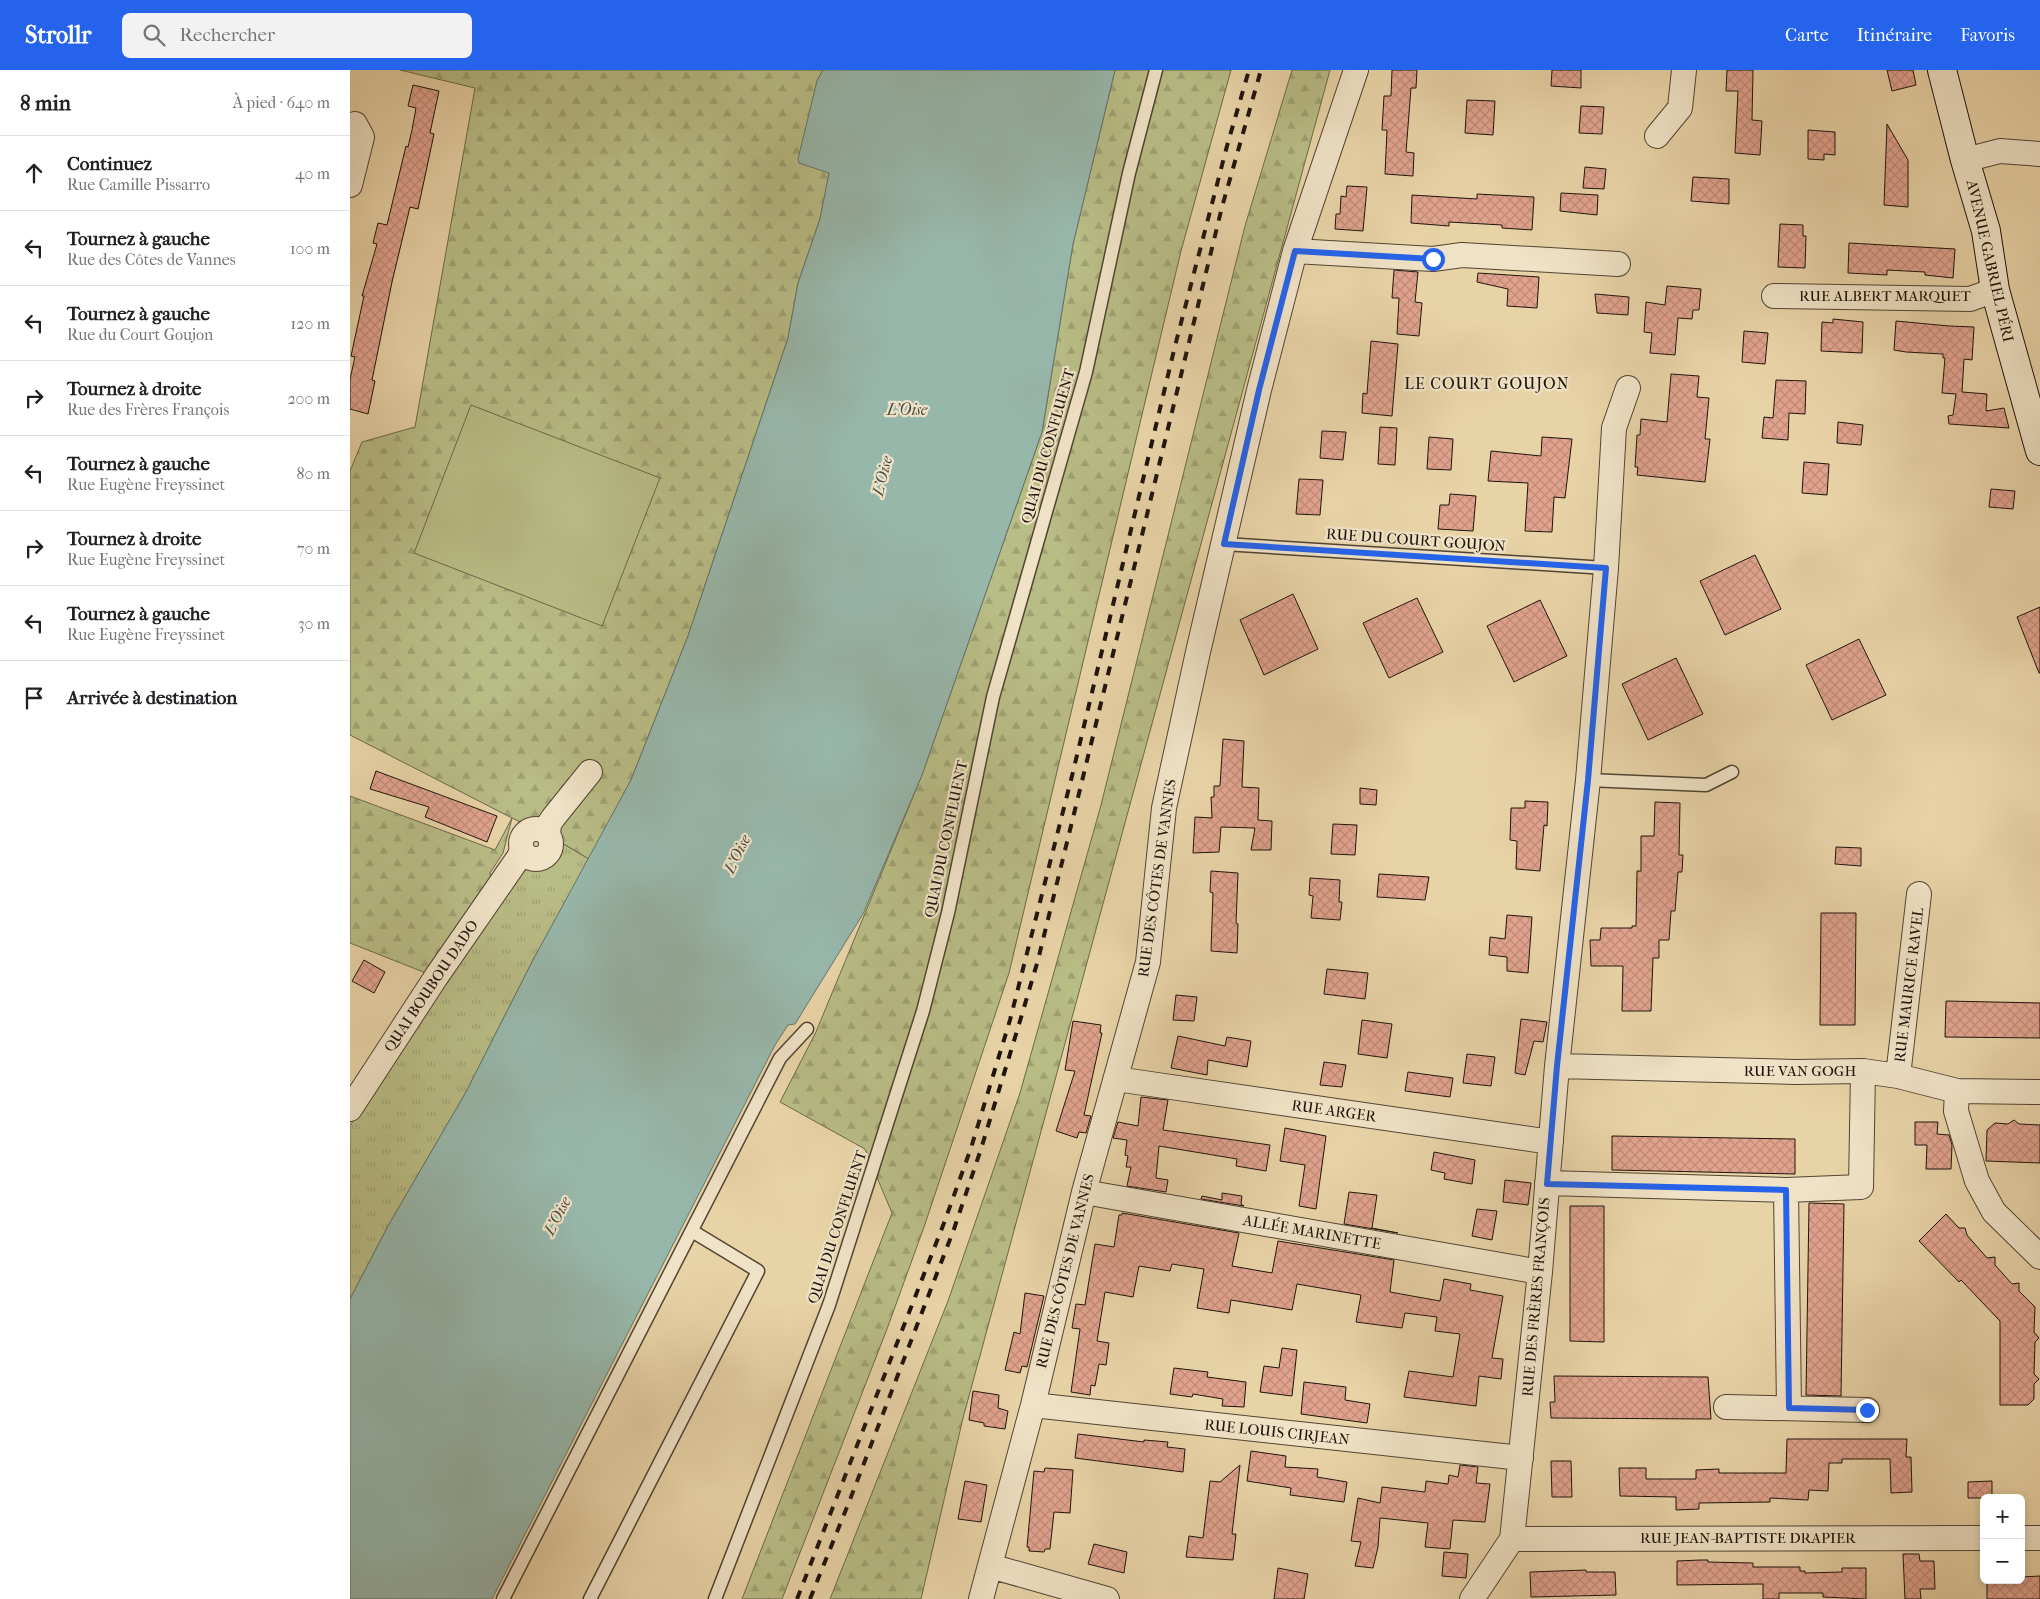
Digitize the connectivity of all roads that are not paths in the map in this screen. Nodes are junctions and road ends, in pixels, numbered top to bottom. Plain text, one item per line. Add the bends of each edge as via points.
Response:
1 (1156, 70) edge
2 (1356, 70) edge
3 (1684, 70) edge
4 (1942, 70) edge
5 (355, 124) dead end
6 (1657, 136) dead end
7 (2040, 154) edge
8 (1965, 160) junction
9 (350, 184) edge
10 (1295, 251) junction
11 (1618, 264) dead end
12 (1995, 290) junction
13 (1774, 296) dead end
14 (1628, 388) dead end
15 (2040, 451) edge
16 (1224, 544) junction
17 (1606, 568) junction
18 (590, 772) dead end
19 (1732, 772) dead end
20 (1588, 780) junction
21 (1920, 894) dead end
22 (807, 1029) dead end
23 (1557, 1066) junction
24 (1863, 1071) junction
25 (1898, 1076) junction
26 (1116, 1079) junction
27 (1957, 1091) junction
28 (2040, 1092) edge
29 (350, 1109) edge
30 (1551, 1142) junction
31 (1547, 1184) junction
32 (1786, 1190) junction
33 (1084, 1192) junction
34 (692, 1231) junction
35 (2040, 1257) edge
36 (1540, 1272) junction
37 (1033, 1405) junction
38 (1726, 1407) dead end
39 (1789, 1408) junction
40 (1867, 1410) dead end
41 (1521, 1458) junction
42 (1980, 1538) edge
43 (2025, 1538) edge
44 (2040, 1538) edge
45 (1512, 1539) junction
46 (990, 1566) junction
47 (504, 1599) edge
48 (590, 1599) edge
49 (715, 1599) edge
50 (981, 1599) edge
51 (1108, 1599) edge
52 (1472, 1599) edge

1 - 49 lane, QUAI DU CONFLUENT via 1129,173 1086,372 993,697 948,913 923,1011 830,1305
2 - 10 street, RUE DES CÔTES DE VANNES
3 - 6 street via 1680,108
4 - 8 street, AVENUE GABRIEL PÉRI
5 - 9 street via 362,137
7 - 8 street via 2000,151
8 - 12 street, AVENUE GABRIEL PÉRI via 1986,231
10 - 11 street via 1433,259 1462,255
10 - 16 street, RUE DES CÔTES DE VANNES
12 - 13 street, RUE ALBERT MARQUET via 1970,299
12 - 15 street, AVENUE GABRIEL PÉRI
14 - 17 street, RUE DES FRÈRES FRANÇOIS via 1614,428
16 - 17 lane, RUE DU COURT GOUJON
16 - 26 street, RUE DES CÔTES DE VANNES via 1164,808 1148,962
17 - 20 street, RUE DES FRÈRES FRANÇOIS
18 - 29 street, QUAI BOUBOU DADO via 545,827 530,830 522,836 522,857 436,977
19 - 20 lane via 1706,785
20 - 23 street, RUE DES FRÈRES FRANÇOIS
21 - 25 street, RUE MAURICE RAVEL
22 - 34 lane via 780,1058
23 - 24 street, RUE VAN GOGH
23 - 30 street, RUE DES FRÈRES FRANÇOIS
24 - 25 street, RUE VAN GOGH
24 - 32 street via 1861,1187
25 - 27 street, RUE VAN GOGH
26 - 30 street, RUE ARGER
26 - 33 street, RUE DES CÔTES DE VANNES
27 - 28 street, RUE VAN GOGH
27 - 35 street via 1956,1111 1978,1181 1994,1212
30 - 31 street, RUE DES FRÈRES FRANÇOIS
31 - 32 street
31 - 36 street, RUE DES FRÈRES FRANÇOIS
32 - 39 street
33 - 36 street, ALLÉE MARINETTE
33 - 37 street, RUE DES CÔTES DE VANNES
34 - 47 lane
34 - 48 lane via 758,1270
36 - 41 street, RUE DES FRÈRES FRANÇOIS
37 - 41 street, RUE LOUIS CIRJEAN
37 - 46 street, RUE DES CÔTES DE VANNES
38 - 39 street
39 - 40 street
41 - 45 street, RUE DES FRÈRES FRANÇOIS
42 - 45 street, RUE JEAN-BAPTISTE DRAPIER
43 - 44 street
45 - 52 street, RUE DES FRÈRES FRANÇOIS
46 - 50 street, RUE DES CÔTES DE VANNES
46 - 51 street

